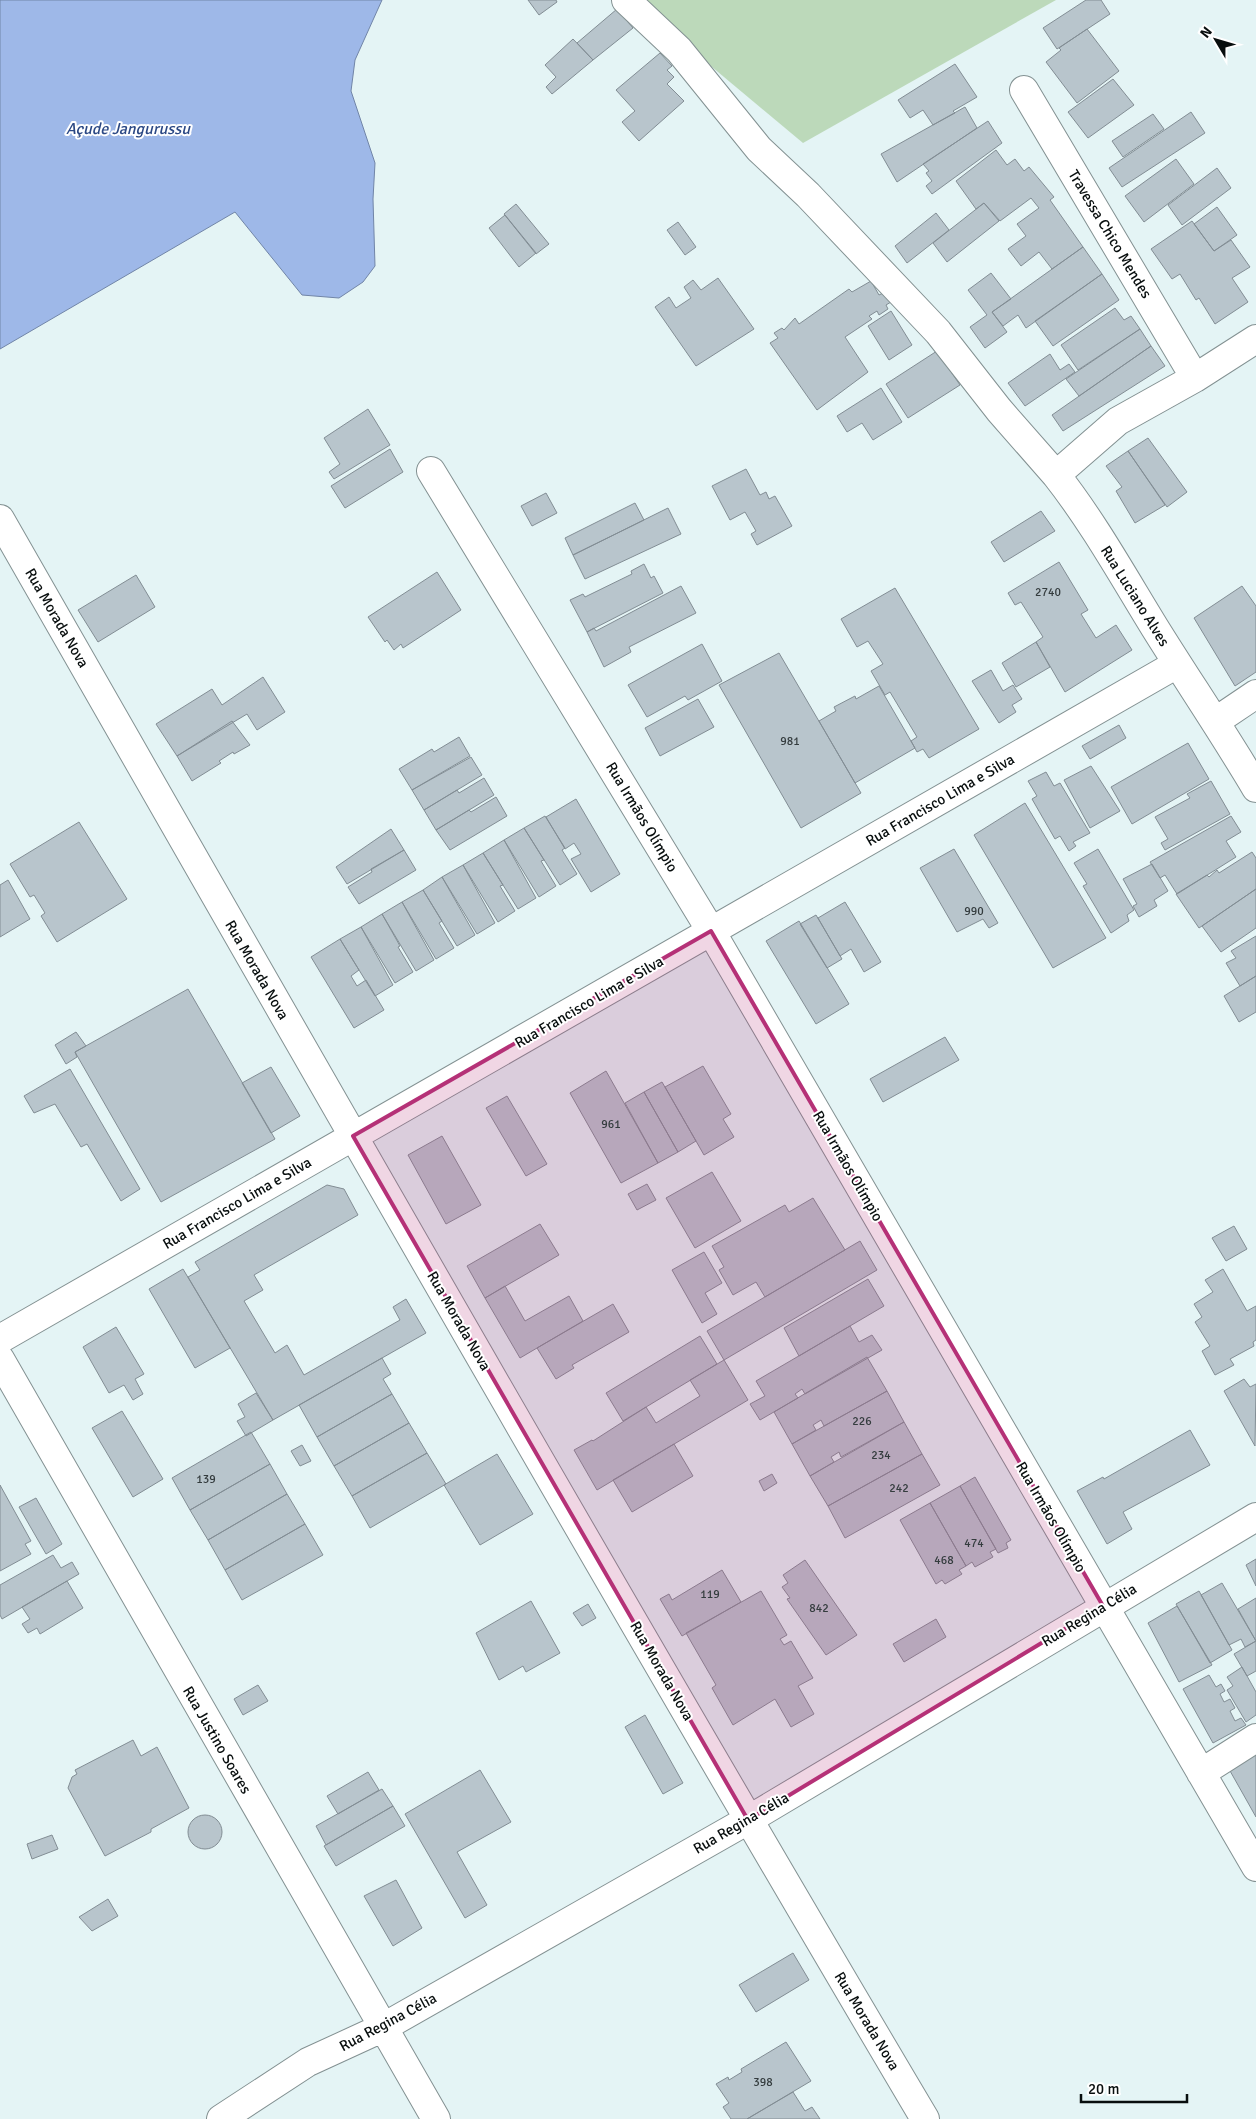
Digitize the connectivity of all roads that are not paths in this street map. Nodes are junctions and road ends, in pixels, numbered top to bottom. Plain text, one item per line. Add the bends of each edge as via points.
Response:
1 (626, 0) edge
2 (1024, 90) dead end
3 (1256, 339) edge
4 (1195, 378) junction
5 (431, 471) dead end
6 (1056, 475) junction
7 (0, 519) edge
8 (1177, 664) junction
9 (1256, 694) edge
10 (1216, 721) junction
11 (1256, 788) edge
12 (711, 931) junction
13 (353, 1136) junction
14 (0, 1339) edge
15 (0, 1359) edge
16 (1256, 1517) edge
17 (1103, 1606) junction
18 (1256, 1738) edge
19 (1201, 1773) junction
20 (748, 1820) junction
21 (1256, 1867) edge
22 (382, 2028) junction
23 (221, 2119) edge
24 (436, 2119) edge
25 (925, 2119) edge

1 - 6 street, Rua Luciano Alves via 679,50 759,149 808,195 938,332 999,410
2 - 4 street, Travessa Chico Mendes
3 - 4 street
4 - 6 street via 1118,421
5 - 12 street, Rua Irmãos Olímpio
6 - 8 street, Rua Luciano Alves via 1073,496
7 - 13 street, Rua Morada Nova
8 - 10 street, Rua Luciano Alves
8 - 12 street, Rua Francisco Lima e Silva
9 - 10 street
10 - 11 street, Rua Luciano Alves
12 - 13 street, Rua Francisco Lima e Silva
12 - 17 street, Rua Irmãos Olímpio
13 - 14 street, Rua Francisco Lima e Silva
13 - 20 street, Rua Morada Nova
15 - 22 street, Rua Justino Soares
16 - 17 street, Rua Regina Célia
17 - 19 street, Rua Irmãos Olímpio
17 - 20 street, Rua Regina Célia
18 - 19 street
19 - 21 street, Rua Irmãos Olímpio
20 - 22 street, Rua Regina Célia
20 - 25 street, Rua Morada Nova
22 - 23 street, Rua Regina Célia via 308,2062
22 - 24 street, Rua Justino Soares

